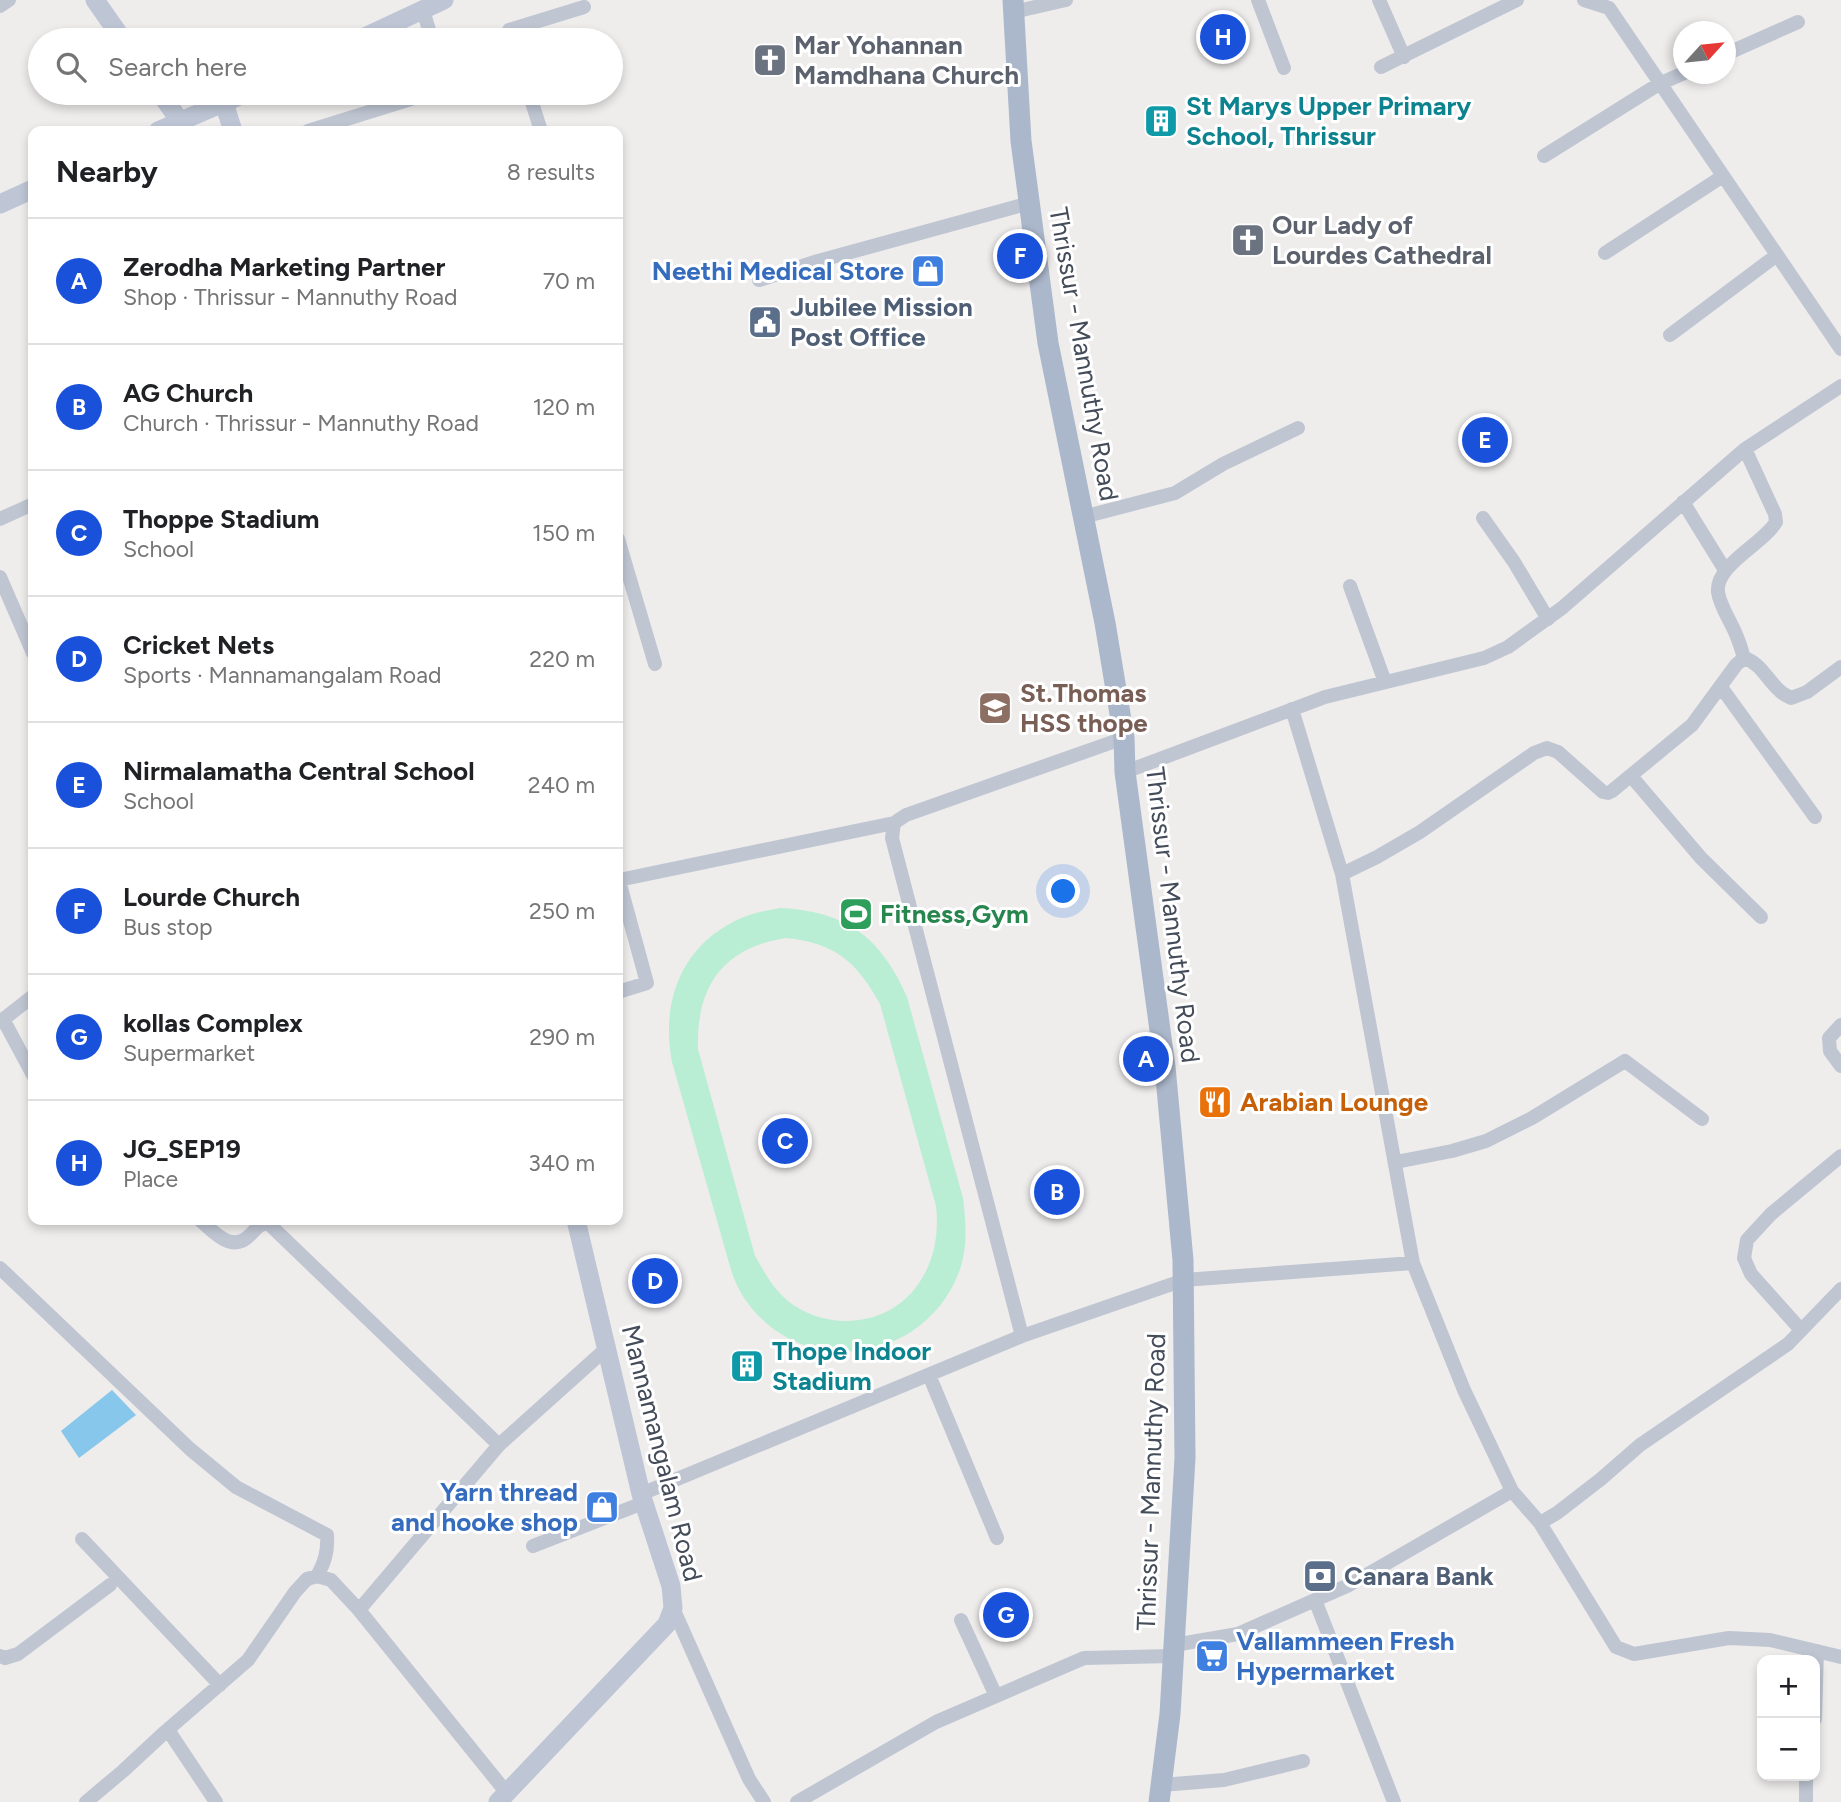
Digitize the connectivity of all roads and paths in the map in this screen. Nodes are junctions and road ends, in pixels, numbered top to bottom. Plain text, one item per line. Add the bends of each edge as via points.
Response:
1 (9, 0) edge
2 (95, 0) edge
3 (444, 0) edge
4 (1066, 0) edge
5 (1258, 0) edge
6 (1379, 0) edge
7 (1517, 0) edge
8 (1584, 0) edge
9 (1614, 4) edge
10 (0, 6) edge
11 (1013, 6) edge
12 (584, 7) dead end
13 (423, 10) junction
14 (1798, 22) dead end
15 (115, 28) edge
16 (384, 28) edge
17 (428, 28) edge
18 (516, 28) edge
19 (1736, 50) edge
20 (1404, 57) junction
21 (1381, 67) dead end
22 (1284, 68) dead end
23 (1673, 78) edge
24 (1659, 84) junction
25 (169, 105) edge
26 (219, 105) edge
27 (225, 105) edge
28 (392, 105) edge
29 (533, 105) edge
30 (180, 121) junction
31 (169, 126) edge
32 (231, 126) edge
33 (325, 126) edge
34 (539, 126) edge
35 (1544, 156) dead end
36 (1723, 176) junction
37 (28, 191) edge
38 (1030, 203) junction
39 (0, 204) edge
40 (1605, 253) dead end
41 (1777, 255) junction
42 (759, 280) dead end
43 (1670, 335) dead end
44 (1841, 349) edge
45 (1841, 386) edge
46 (1298, 428) dead end
47 (1745, 449) junction
48 (1683, 502) junction
49 (28, 505) edge
50 (1083, 517) junction
51 (1483, 518) dead end
52 (0, 519) edge
53 (623, 556) edge
54 (1725, 570) junction
55 (0, 578) edge
56 (1350, 586) dead end
57 (1548, 619) junction
58 (28, 642) edge
59 (1744, 658) junction
60 (654, 664) dead end
61 (1841, 667) edge
62 (1385, 682) junction
63 (1721, 687) junction
64 (1292, 709) junction
65 (1124, 738) junction
66 (1125, 772) junction
67 (1630, 776) junction
68 (1815, 817) dead end
69 (894, 823) junction
70 (1342, 874) junction
71 (623, 877) edge
72 (623, 896) edge
73 (1761, 917) dead end
74 (623, 990) edge
75 (28, 1000) edge
76 (2, 1021) edge
77 (1841, 1025) edge
78 (28, 1066) edge
79 (1841, 1066) edge
80 (1702, 1119) dead end
81 (1841, 1156) edge
82 (1396, 1162) junction
83 (206, 1225) edge
84 (259, 1225) edge
85 (270, 1225) edge
86 (577, 1225) edge
87 (1413, 1263) junction
88 (0, 1268) edge
89 (1184, 1280) junction
90 (1840, 1293) edge
91 (1801, 1330) junction
92 (1022, 1336) junction
93 (607, 1348) junction
94 (929, 1375) junction
95 (499, 1445) junction
96 (1512, 1491) junction
97 (642, 1498) junction
98 (1540, 1523) junction
99 (997, 1538) dead end
100 (82, 1539) dead end
101 (533, 1546) dead end
102 (317, 1576) junction
103 (110, 1585) dead end
104 (1315, 1600) junction
105 (673, 1608) junction
106 (359, 1610) junction
107 (961, 1620) dead end
108 (1174, 1650) junction
109 (1817, 1651) junction
110 (0, 1656) edge
111 (1841, 1657) edge
112 (220, 1685) junction
113 (996, 1696) junction
114 (1815, 1718) edge
115 (168, 1730) junction
116 (1303, 1761) dead end
117 (1806, 1781) edge
118 (1160, 1794) edge
119 (502, 1797) edge
120 (86, 1802) edge
121 (216, 1802) edge
122 (764, 1802) edge
123 (797, 1802) edge
124 (1394, 1802) edge
125 (1806, 1802) edge

1 - 10 street
2 - 15 main road
3 - 13 main road
4 - 11 street
5 - 22 street
6 - 20 street
7 - 20 street
8 - 9 street
9 - 24 street
11 - 38 main road, Thrissur - Mannuthy Road via 1021,141
12 - 18 street
13 - 16 main road
13 - 17 street
14 - 19 street
20 - 21 street
23 - 24 street
24 - 35 street
24 - 36 street
25 - 30 main road
26 - 30 main road
27 - 32 main road
28 - 33 street
29 - 34 street
30 - 31 main road
36 - 40 street
36 - 41 street
37 - 39 main road
38 - 42 street
38 - 50 main road, Thrissur - Mannuthy Road via 1048,343
41 - 43 street
41 - 44 street
45 - 47 street
46 - 50 street via 1175,492
47 - 48 street
47 - 54 street via 1776,522
48 - 54 street
48 - 57 street
49 - 52 street
50 - 65 main road, Thrissur - Mannuthy Road
51 - 57 street
53 - 60 street
54 - 59 street via 1718,590
55 - 58 street
56 - 62 street
57 - 62 street via 1484,658
59 - 61 street via 1759,666 1791,698
59 - 63 street
62 - 64 street
63 - 67 street via 1692,725
63 - 68 street
64 - 66 street
64 - 70 street
65 - 66 main road, Thrissur - Mannuthy Road
65 - 69 street
66 - 89 main road, Thrissur - Mannuthy Road via 1165,1067
67 - 70 street via 1612,791 1603,792 1559,752 1547,748 1420,832
67 - 73 street via 1701,858
69 - 71 street
69 - 92 street via 892,838
70 - 82 street
72 - 74 street via 647,983
75 - 76 street
76 - 78 street
77 - 79 street via 1829,1038 1830,1051
80 - 82 street via 1625,1061 1486,1141
81 - 91 street via 1747,1240 1744,1258 1751,1274
82 - 87 street
83 - 84 street via 232,1243 246,1240
85 - 95 street
86 - 93 main road, Mannamangalam Road
87 - 89 street
87 - 96 street via 1464,1390
88 - 102 street via 236,1487 327,1535 326,1560
89 - 92 street
89 - 108 main road, Thrissur - Mannuthy Road via 1185,1458
90 - 91 street
91 - 98 street via 1788,1344 1640,1446
92 - 94 street
93 - 95 street
93 - 97 main road, Mannamangalam Road
94 - 97 street
94 - 99 street
95 - 106 street
96 - 98 street
96 - 104 street
97 - 101 street
97 - 105 main road, Mannamangalam Road via 671,1586
98 - 109 street via 1616,1647 1634,1654 1729,1638 1770,1640
100 - 112 street
102 - 106 street via 331,1580
102 - 112 street via 307,1579 248,1660
103 - 110 street via 18,1654
104 - 108 street via 1238,1634
104 - 124 street
105 - 119 main road, Mannamangalam Road via 667,1623
105 - 122 street
106 - 119 street
107 - 113 street
108 - 113 street via 1084,1658
108 - 118 main road, Thrissur - Mannuthy Road
109 - 111 street
109 - 114 street
112 - 115 street
113 - 123 street via 936,1722
115 - 120 street
115 - 121 street
116 - 118 street
117 - 125 street

